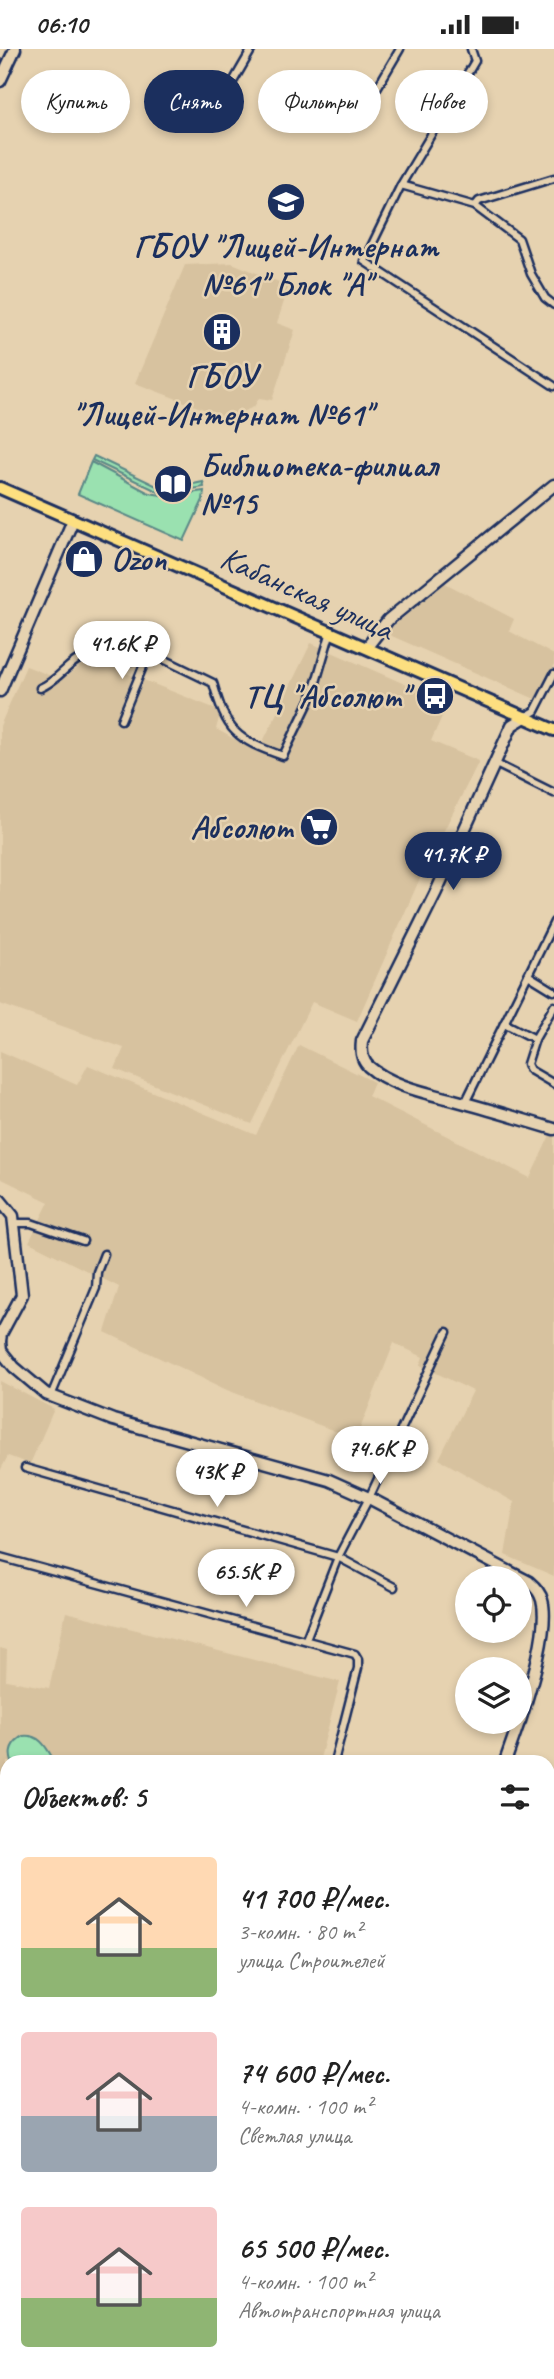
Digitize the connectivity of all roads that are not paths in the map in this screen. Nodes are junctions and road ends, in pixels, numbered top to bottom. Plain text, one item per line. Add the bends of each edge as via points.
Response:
1 (15, 49) edge
2 (252, 49) edge
3 (400, 49) edge
4 (471, 49) edge
5 (240, 70) edge
6 (381, 81) edge
7 (0, 82) edge
8 (554, 178) edge
9 (401, 185) junction
10 (475, 206) junction
11 (554, 305) edge
12 (554, 386) edge
13 (554, 485) edge
14 (0, 488) edge
15 (73, 520) junction
16 (331, 631) junction
17 (367, 647) junction
18 (149, 652) junction
19 (554, 674) edge
20 (40, 688) dead end
21 (0, 691) edge
22 (525, 717) junction
23 (121, 720) dead end
24 (554, 730) edge
25 (494, 763) junction
26 (554, 793) edge
27 (554, 922) edge
28 (546, 938) junction
29 (554, 942) edge
30 (528, 975) junction
31 (554, 991) edge
32 (554, 1006) edge
33 (504, 1023) junction
34 (535, 1039) junction
35 (554, 1084) edge
36 (465, 1103) junction
37 (554, 1129) edge
38 (0, 1200) edge
39 (13, 1223) junction
40 (83, 1241) dead end
41 (104, 1254) dead end
42 (447, 1332) dead end
43 (0, 1342) edge
44 (48, 1395) junction
45 (25, 1468) dead end
46 (369, 1498) junction
47 (0, 1557) edge
48 (338, 1557) junction
49 (394, 1587) dead end
50 (306, 1639) junction
51 (532, 1674) edge
52 (515, 1734) edge
53 (336, 1755) edge
54 (508, 1755) edge

1 - 7 street
2 - 5 street
3 - 6 street
4 - 9 street via 475,61
8 - 10 street
9 - 10 street
9 - 12 street via 364,261
10 - 11 street via 519,239 531,274
13 - 17 street via 388,620
14 - 15 main road, Кабанская улица
15 - 16 main road, Кабанская улица
15 - 21 street
16 - 17 main road, Кабанская улица
16 - 18 street via 312,696 283,756 230,727 213,683
17 - 22 main road, Кабанская улица
18 - 20 street via 128,661 84,657
18 - 23 street
19 - 22 street via 535,711
22 - 24 main road, Кабанская улица
22 - 25 street via 512,725
25 - 26 street
25 - 36 street via 361,1050 363,1059 381,1074 418,1091
27 - 28 street
28 - 29 street
28 - 30 street
30 - 31 street
30 - 33 street
32 - 34 street
33 - 34 street
33 - 36 street
34 - 35 street via 527,1064
36 - 37 street
38 - 39 street
39 - 40 street via 31,1223
39 - 43 street via 22,1295
41 - 44 street via 96,1288
42 - 46 street
43 - 44 street via 1,1351 14,1367
44 - 46 street via 113,1420 329,1480
45 - 48 street
46 - 48 street
46 - 51 street via 537,1588 543,1631
47 - 50 street
48 - 49 street
48 - 50 street
50 - 53 street via 355,1654 358,1659
52 - 54 street

